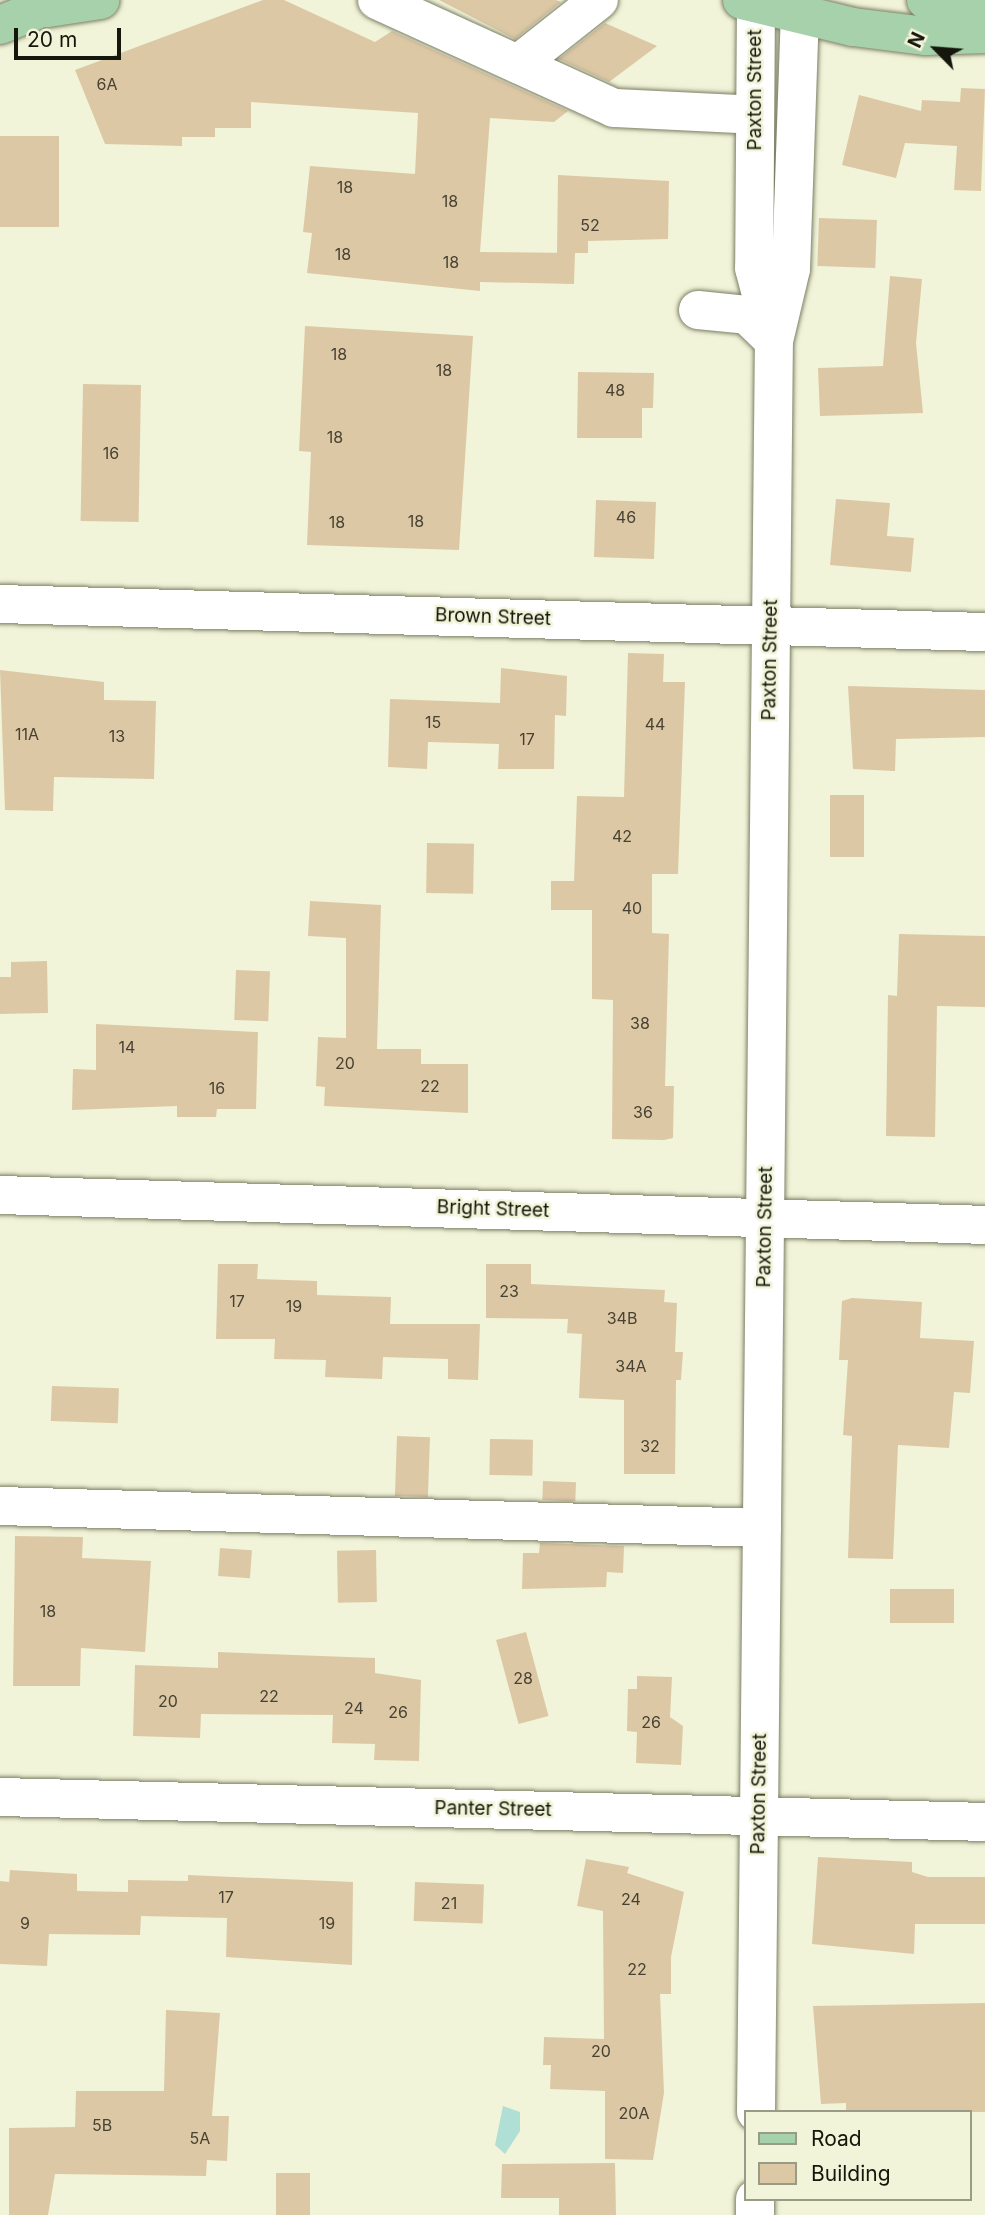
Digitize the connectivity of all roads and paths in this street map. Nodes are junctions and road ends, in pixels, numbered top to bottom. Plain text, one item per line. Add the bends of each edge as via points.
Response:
1 (100, 0) edge
2 (377, 0) edge
3 (599, 0) edge
4 (926, 0) edge
5 (55, 4) edge
6 (773, 5) edge
7 (985, 17) edge
8 (0, 25) edge
9 (985, 34) edge
10 (518, 64) junction
11 (755, 115) junction
12 (698, 310) dead end
13 (774, 341) junction
14 (0, 604) edge
15 (770, 625) junction
16 (985, 632) edge
17 (0, 1195) edge
18 (765, 1217) junction
19 (985, 1224) edge
20 (0, 1506) edge
21 (762, 1528) junction
22 (0, 1797) edge
23 (759, 1815) junction
24 (985, 1822) edge
25 (756, 2110) edge

1 - 5 main road
2 - 10 street
3 - 10 street
4 - 7 main road
5 - 8 main road
6 - 9 main road via 926,36
6 - 11 street, Paxton Street
6 - 13 street, Paxton Street via 791,269
10 - 11 street via 614,108
11 - 13 street, Paxton Street via 754,268
12 - 13 street via 747,315
13 - 15 street, Paxton Street
14 - 15 street, Brown Street
15 - 16 street, Brown Street
15 - 18 street, Paxton Street
17 - 18 street, Bright Street
18 - 19 street, Bright Street
18 - 21 street, Paxton Street
20 - 21 street
21 - 23 street, Paxton Street
22 - 23 street, Panter Street
23 - 24 street, Panter Street
23 - 25 street, Paxton Street

